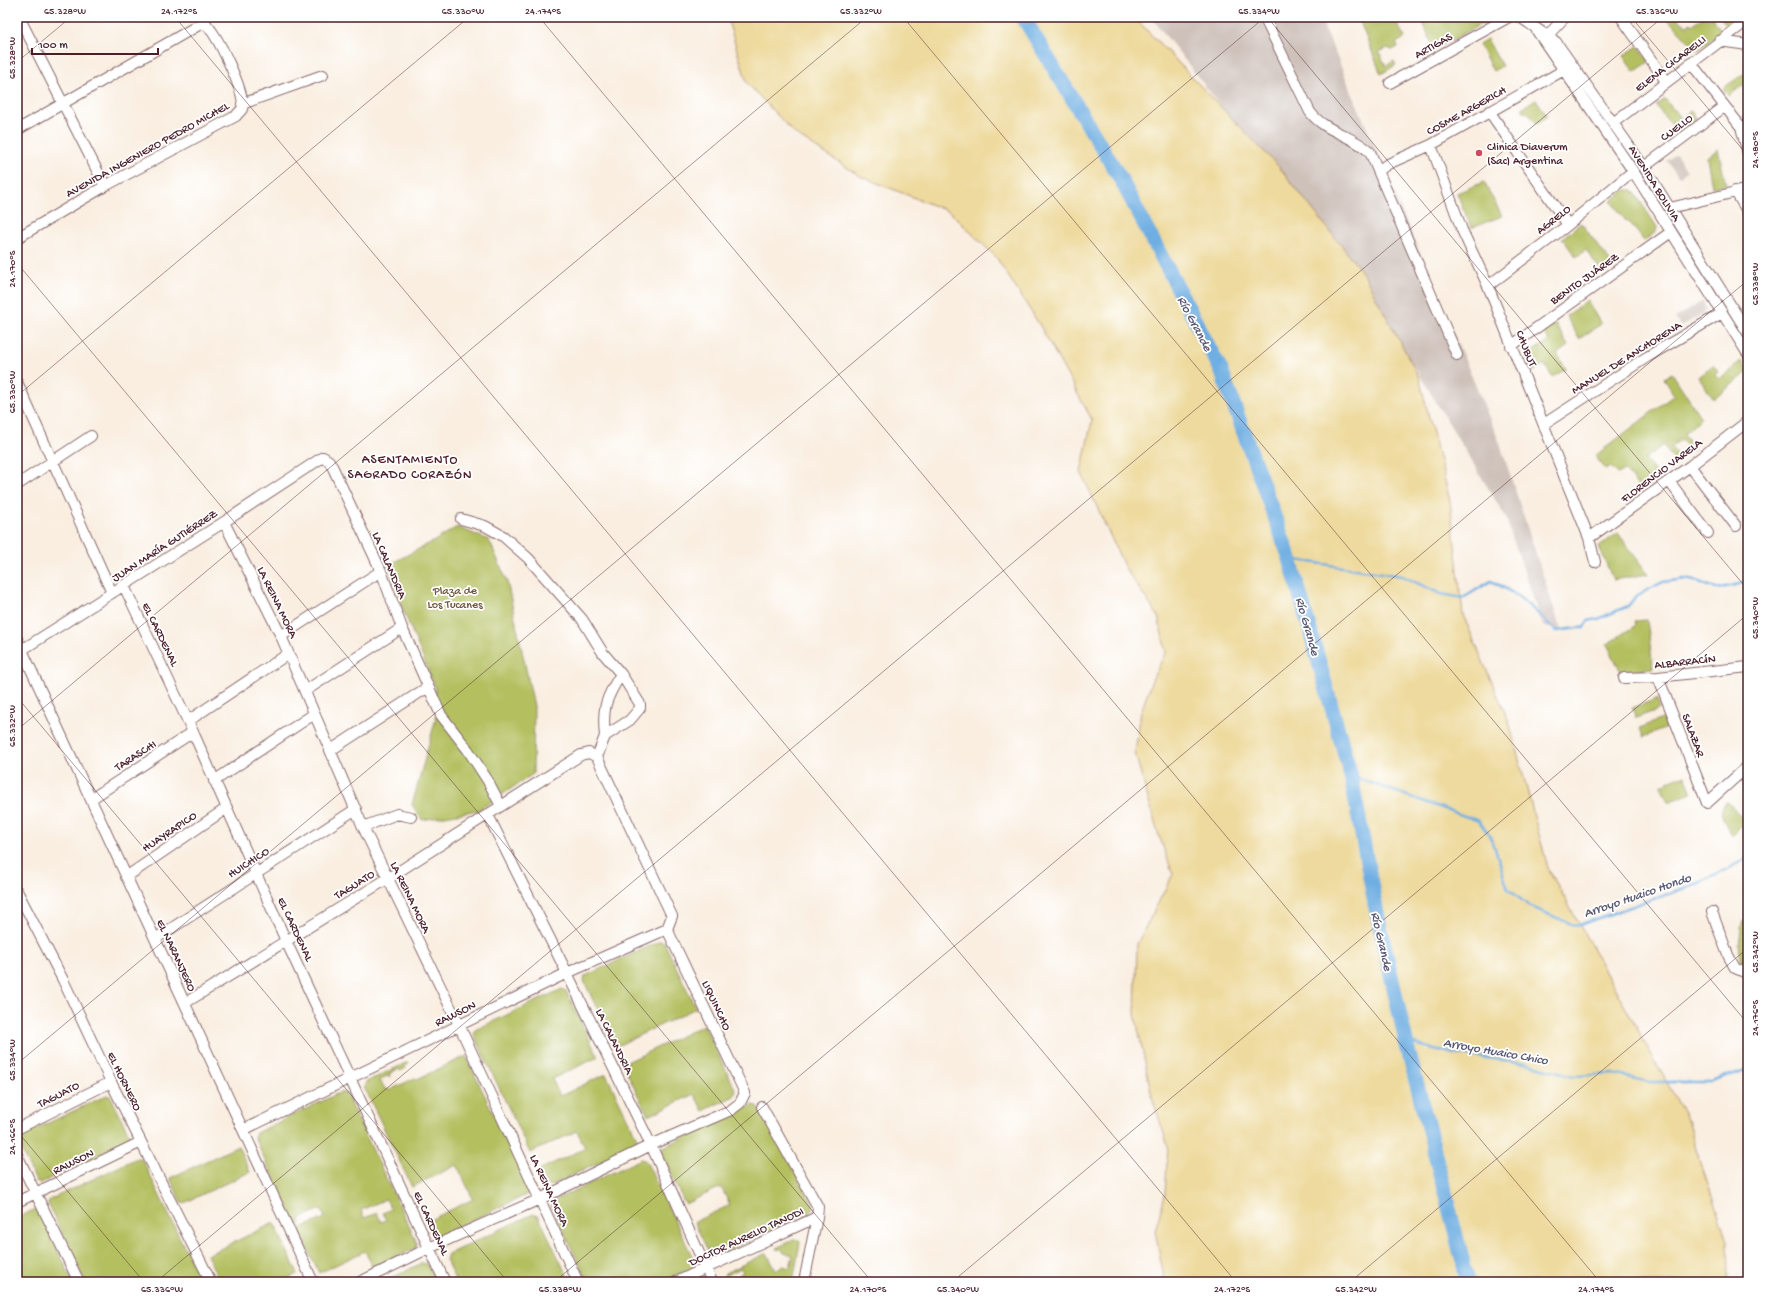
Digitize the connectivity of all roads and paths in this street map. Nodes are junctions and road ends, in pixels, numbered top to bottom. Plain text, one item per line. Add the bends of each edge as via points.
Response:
1 (19, 17) edge
2 (1264, 17) edge
3 (1508, 17) edge
4 (1520, 17) edge
5 (1565, 17) edge
6 (1621, 17) edge
7 (204, 19) edge
8 (1748, 20) edge
9 (1535, 29) junction
10 (1548, 35) junction
11 (1719, 41) junction
12 (1748, 45) edge
13 (1691, 63) junction
14 (1564, 70) junction
15 (323, 75) dead end
16 (1666, 81) junction
17 (1390, 83) dead end
18 (64, 103) junction
19 (242, 104) junction
20 (1724, 107) junction
21 (1489, 111) junction
22 (1613, 123) junction
23 (17, 130) edge
24 (1431, 145) junction
25 (1748, 154) edge
26 (1644, 167) junction
27 (1379, 170) junction
28 (1633, 171) junction
29 (105, 186) junction
30 (1748, 189) edge
31 (1735, 191) junction
32 (1670, 208) junction
33 (1748, 212) edge
34 (1568, 224) junction
35 (1671, 232) junction
36 (17, 238) edge
37 (1488, 286) junction
38 (1722, 313) junction
39 (1748, 333) edge
40 (1511, 346) junction
41 (1748, 354) edge
42 (1457, 355) dead end
43 (17, 382) edge
44 (1748, 421) edge
45 (1544, 424) junction
46 (91, 436) dead end
47 (323, 457) joint
48 (52, 462) junction
49 (1690, 466) junction
50 (1669, 481) junction
51 (17, 484) edge
52 (461, 519) dead end
53 (224, 522) junction
54 (1736, 526) dead end
55 (1708, 533) dead end
56 (1589, 538) junction
57 (1594, 562) dead end
58 (381, 571) junction
59 (124, 586) junction
60 (112, 593) junction
61 (402, 628) junction
62 (281, 636) junction
63 (17, 639) edge
64 (19, 651) edge
65 (288, 654) junction
66 (1748, 668) edge
67 (621, 674) junction
68 (1658, 677) junction
69 (1624, 678) dead end
70 (428, 687) junction
71 (305, 691) junction
72 (314, 714) junction
73 (188, 721) junction
74 (193, 732) junction
75 (605, 736) junction
76 (332, 750) junction
77 (597, 757) junction
78 (1748, 766) edge
79 (214, 780) junction
80 (91, 799) junction
81 (501, 806) junction
82 (227, 808) junction
83 (356, 809) junction
84 (488, 815) junction
85 (411, 817) dead end
86 (363, 827) junction
87 (256, 873) junction
88 (126, 877) junction
89 (387, 879) junction
90 (17, 891) edge
91 (1712, 912) dead end
92 (667, 929) junction
93 (155, 938) junction
94 (286, 941) junction
95 (1748, 970) edge
96 (567, 973) junction
97 (185, 1003) junction
98 (459, 1025) junction
99 (351, 1077) junction
100 (111, 1082) junction
101 (762, 1107) dead end
102 (17, 1129) edge
103 (243, 1130) junction
104 (141, 1142) junction
105 (651, 1145) junction
106 (17, 1156) edge
107 (36, 1193) junction
108 (540, 1199) junction
109 (17, 1202) edge
110 (818, 1212) junction
111 (429, 1248) junction
112 (706, 1268) junction
113 (80, 1282) edge
114 (211, 1282) edge
115 (313, 1282) edge
116 (360, 1282) edge
117 (445, 1282) edge
118 (578, 1282) edge
119 (676, 1282) edge
120 (712, 1282) edge
121 (804, 1282) edge

1 - 18 street
2 - 27 street via 1310,112 1326,127 1360,143 1370,152
3 - 17 street, ARTIGAS
4 - 9 street, AVENIDA BOLIVIA
5 - 10 street
6 - 16 street
7 - 18 street
7 - 19 street, AVENIDA INGENIERO PEDRO MICHEL via 237,80
8 - 11 street
9 - 10 street, AVENIDA BOLIVIA
9 - 14 street, AVENIDA BOLIVIA
10 - 22 street, AVENIDA BOLIVIA via 1556,42
11 - 12 street, ELENA CICARELLI
11 - 13 street, ELENA CICARELLI
13 - 16 street, ELENA CICARELLI
13 - 20 street
14 - 21 street, COSME ARGERICH
14 - 28 street, AVENIDA BOLIVIA
15 - 19 street
16 - 22 street, ELENA CICARELLI
18 - 23 street
18 - 29 street
19 - 29 street, AVENIDA INGENIERO PEDRO MICHEL via 242,109 236,116
20 - 25 street via 1741,127
20 - 26 street, CUELLO
21 - 24 street, COSME ARGERICH
21 - 34 street
22 - 26 street, AVENIDA BOLIVIA
24 - 27 street, COSME ARGERICH
24 - 37 street, CHUBUT via 1462,230
26 - 32 street, AVENIDA BOLIVIA
27 - 42 street
28 - 34 street, AGRELO
28 - 35 street, AVENIDA BOLIVIA
29 - 36 street, AVENIDA INGENIERO PEDRO MICHEL
30 - 31 street
31 - 32 street
31 - 33 street
32 - 39 street, AVENIDA BOLIVIA
34 - 37 street, AGRELO
35 - 38 street, AVENIDA BOLIVIA
35 - 40 street, BENITO JUÁREZ
37 - 40 street, CHUBUT
38 - 41 street, AVENIDA BOLIVIA
38 - 45 street, MANUEL DE ANCHORENA via 1647,357
40 - 45 street, CHUBUT
43 - 48 street
44 - 49 street, FLORENCIO VARELA
45 - 56 street, CHUBUT
46 - 48 street
47 - 53 street, JUAN MARÍA GUTIÉRREZ
47 - 58 street, LA CALANDRIA via 333,468
48 - 51 street
48 - 60 street
49 - 50 street, FLORENCIO VARELA
49 - 54 street
50 - 55 street
50 - 56 street, FLORENCIO VARELA
52 - 67 street via 485,526 503,536 528,558 582,619 603,653
53 - 59 street, JUAN MARÍA GUTIÉRREZ
53 - 62 street, LA REINA MORA
56 - 57 street, CHUBUT
58 - 61 street, LA CALANDRIA
58 - 62 street
59 - 60 street, JUAN MARÍA GUTIÉRREZ
59 - 73 street, EL CARDENAL
60 - 64 street, JUAN MARÍA GUTIÉRREZ
61 - 70 street, LA CALANDRIA
61 - 71 street
62 - 65 street, LA REINA MORA
63 - 64 street, EL NARANJERO
64 - 80 street, EL NARANJERO
65 - 71 street, LA REINA MORA
65 - 73 street
66 - 68 street, ALBARRACÍN
67 - 75 street via 607,697 603,719
67 - 75 street via 640,708 630,720
68 - 69 street, ALBARRACÍN
68 - 78 street, SALAZAR via 1707,803
70 - 76 street
70 - 81 street, LA CALANDRIA via 442,715 468,750
71 - 72 street, LA REINA MORA
72 - 76 street, LA REINA MORA
72 - 79 street
73 - 74 street, EL CARDENAL
74 - 79 street, EL CARDENAL
74 - 80 street, TARASCHI
75 - 77 street
76 - 83 street, LA REINA MORA
77 - 81 street, TAGUATO via 589,753 581,755
77 - 92 street via 672,916
79 - 82 street, EL CARDENAL
80 - 88 street, EL NARANJERO
81 - 84 street, TAGUATO
82 - 87 street, EL CARDENAL
82 - 88 street, HUAYRAPICO
83 - 86 street, LA REINA MORA
83 - 87 street, HUICHICO
84 - 89 street, TAGUATO
84 - 96 street, LA CALANDRIA
85 - 86 street via 397,814
86 - 89 street, LA REINA MORA
87 - 93 street, HUICHICO
87 - 94 street, EL CARDENAL
88 - 93 street, EL NARANJERO
89 - 94 street, TAGUATO
89 - 98 street, LA REINA MORA
90 - 100 street, EL HORNERO
91 - 95 street via 1735,968 1744,972
92 - 96 street, RAWSON
92 - 105 street, LIQUINCHO via 744,1093 740,1104 731,1110
93 - 97 street, EL NARANJERO
94 - 97 street, TAGUATO
94 - 99 street, EL CARDENAL
96 - 98 street, RAWSON
96 - 105 street, LA CALANDRIA
97 - 103 street, EL NARANJERO
98 - 99 street, RAWSON
98 - 108 street, LA REINA MORA
99 - 103 street, RAWSON
99 - 111 street, EL CARDENAL
100 - 102 street, TAGUATO
100 - 104 street, EL HORNERO
101 - 110 street
103 - 115 street, EL NARANJERO
104 - 107 street, RAWSON
104 - 114 street, EL HORNERO
105 - 108 street
105 - 112 street, LA CALANDRIA
106 - 107 street
107 - 109 street, RAWSON
107 - 113 street
108 - 111 street
108 - 118 street, LA REINA MORA
110 - 112 street, DOCTOR AURELIO TANODI
110 - 121 street
111 - 116 street
111 - 117 street, EL CARDENAL
112 - 119 street, DOCTOR AURELIO TANODI
112 - 120 street, LA CALANDRIA

